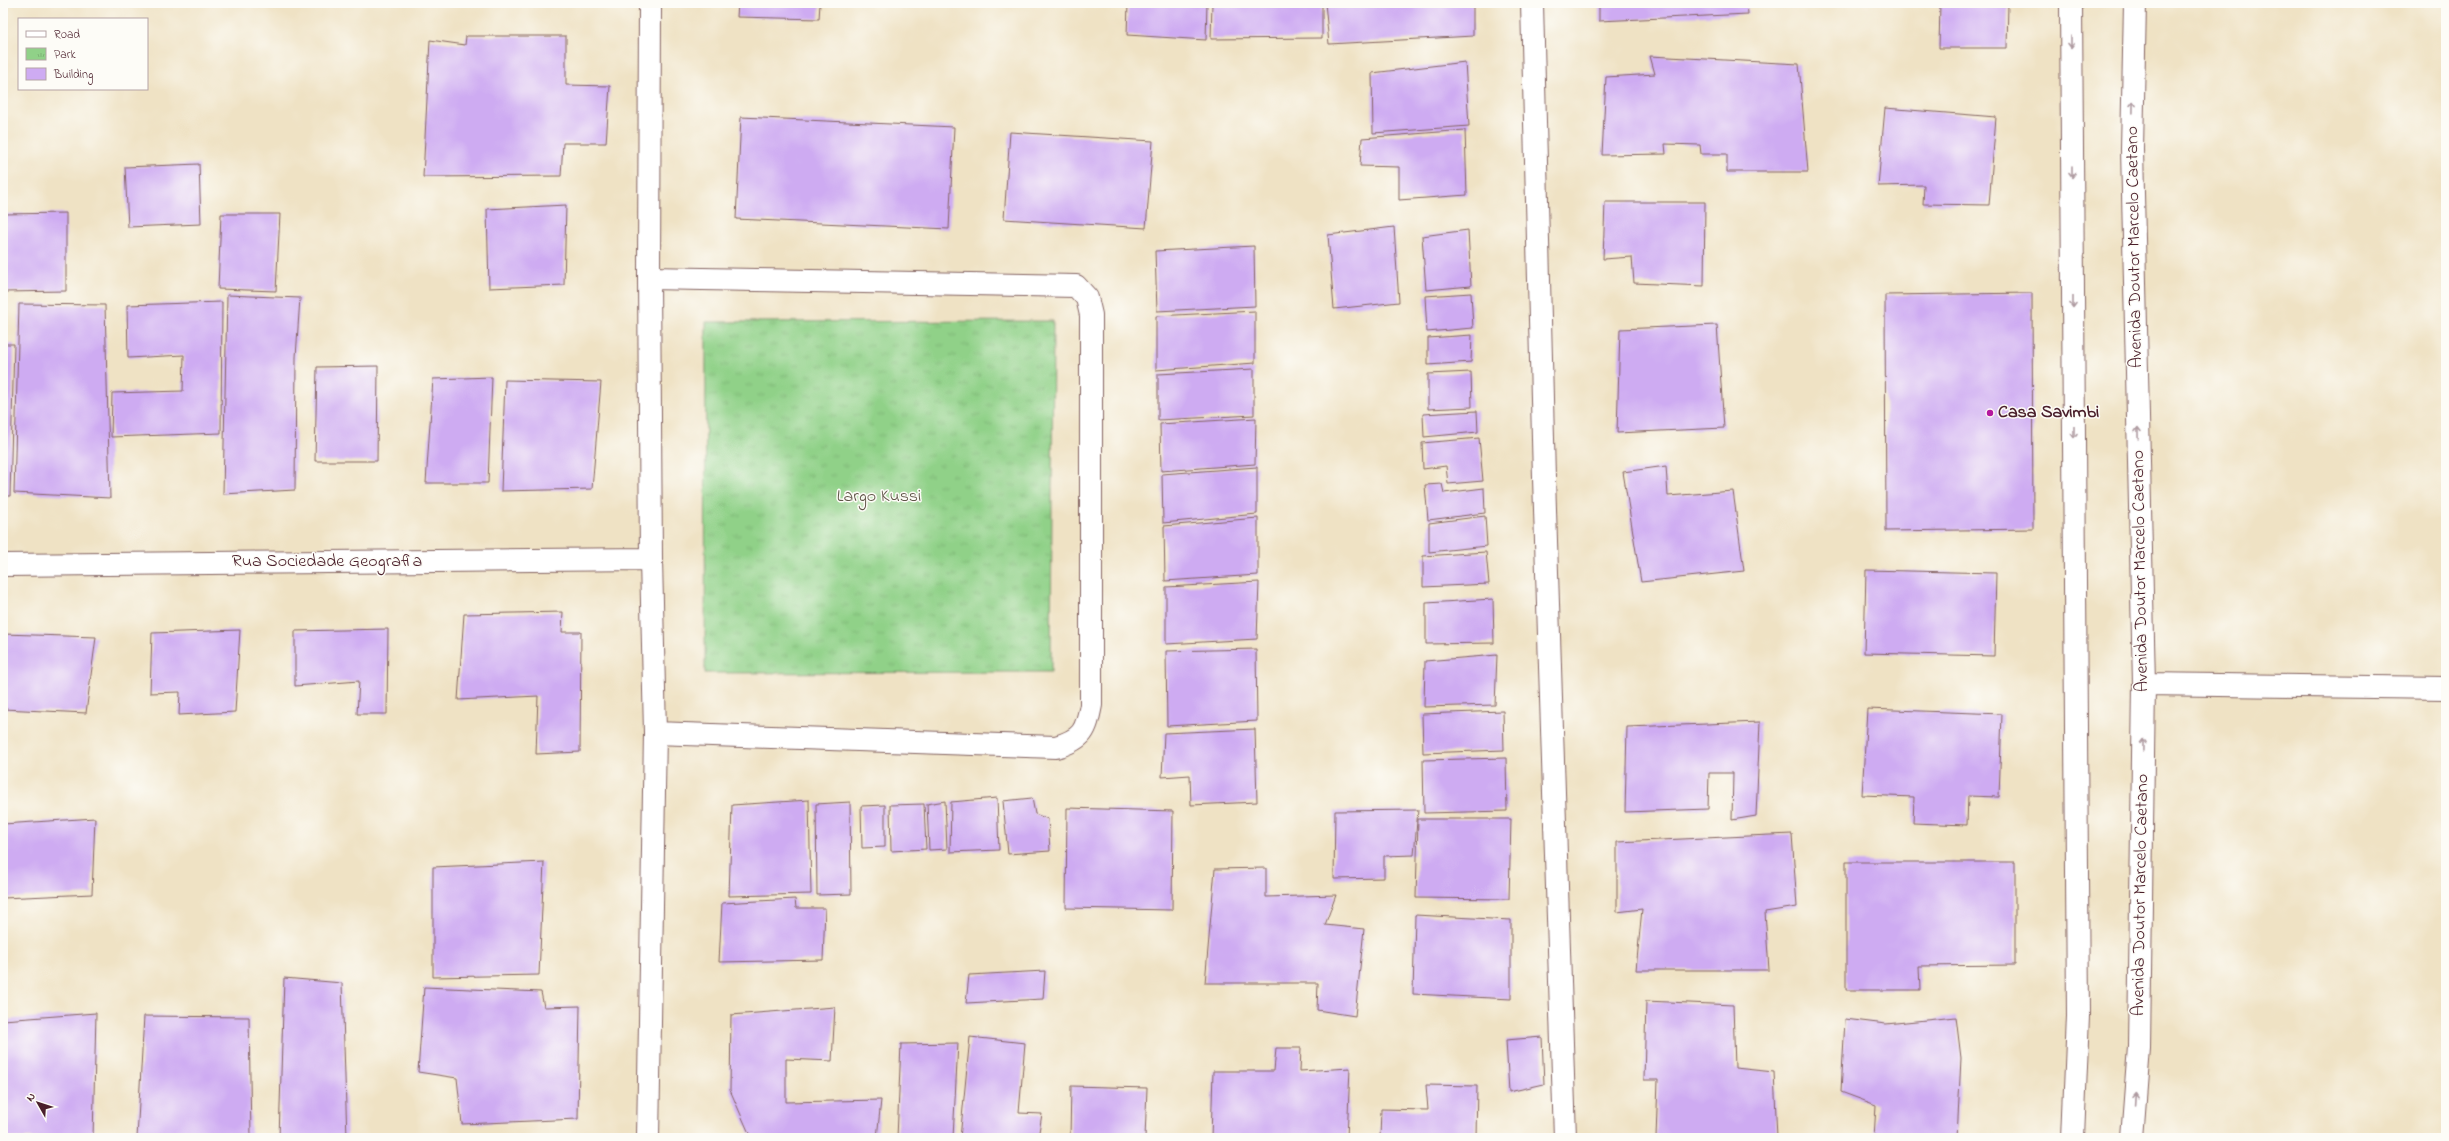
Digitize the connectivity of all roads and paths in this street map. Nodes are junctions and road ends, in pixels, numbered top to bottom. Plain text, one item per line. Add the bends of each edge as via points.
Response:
1 (650, 3) edge
2 (1532, 3) edge
3 (2070, 3) edge
4 (2135, 3) edge
5 (648, 278) junction
6 (651, 559) junction
7 (3, 565) edge
8 (2144, 684) junction
9 (2446, 688) edge
10 (655, 733) junction
11 (648, 1138) edge
12 (1566, 1138) edge
13 (2073, 1138) edge
14 (2132, 1138) edge

1 - 5 street
2 - 12 street via 1544,478
3 -> 13 street via 2078,1016
8 -> 4 street, Avenida Doutor Marcelo Caetano via 2132,150
5 - 6 street
5 - 10 street via 1076,286 1087,298 1090,315 1091,704 1087,728 1072,743 1056,747
6 - 7 street, Rua Sociedade Geografia
6 - 10 street
8 - 9 street
14 -> 8 street, Avenida Doutor Marcelo Caetano via 2139,1047
10 - 11 street

